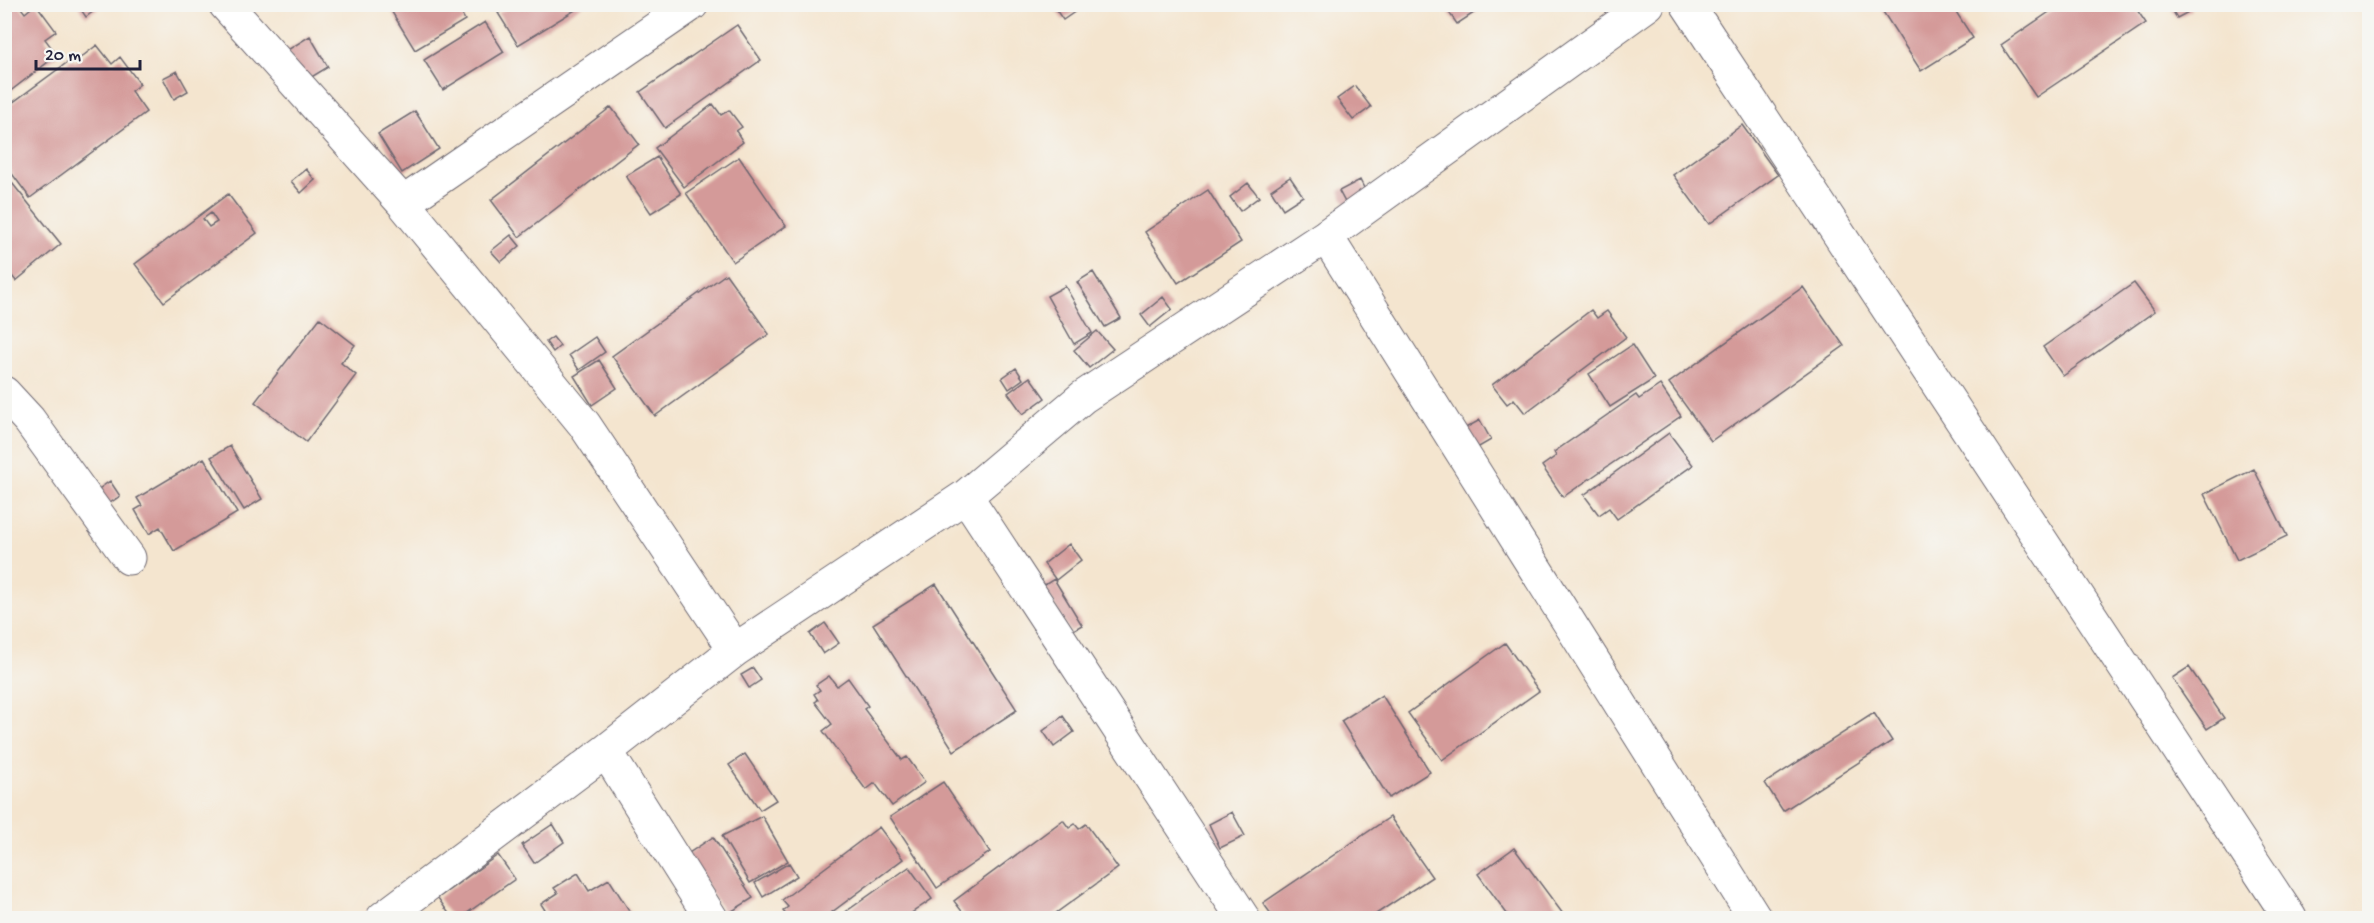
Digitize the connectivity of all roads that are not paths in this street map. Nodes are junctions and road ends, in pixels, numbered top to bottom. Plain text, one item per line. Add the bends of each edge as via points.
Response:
1 (225, 4) edge
2 (692, 4) edge
3 (1648, 4) edge
4 (1687, 4) edge
5 (403, 203) junction
6 (1326, 236) junction
7 (4, 393) edge
8 (966, 496) junction
9 (129, 558) dead end
10 (735, 650) junction
11 (606, 752) junction
12 (382, 918) edge
13 (711, 918) edge
14 (1243, 918) edge
15 (1755, 918) edge
16 (2290, 918) edge

1 - 5 street
2 - 5 street
3 - 6 street
4 - 16 street
5 - 10 street via 584,424
6 - 8 street via 1083,397
6 - 15 street
7 - 9 street via 29,420
8 - 10 street
8 - 14 street
10 - 11 street
11 - 12 street
11 - 13 street

